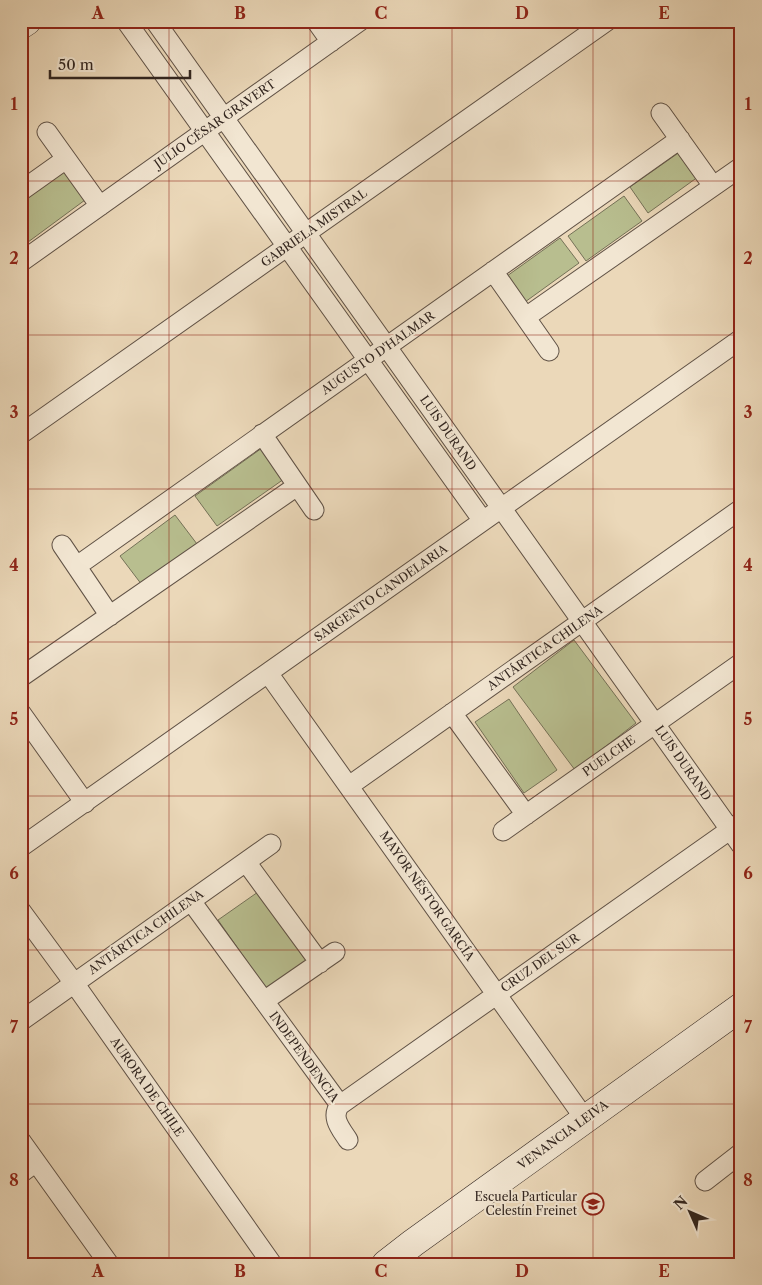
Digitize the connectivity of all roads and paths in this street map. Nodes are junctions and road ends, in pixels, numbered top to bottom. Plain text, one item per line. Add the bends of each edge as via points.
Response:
1 (27, 21) edge
2 (126, 21) edge
3 (155, 21) edge
4 (316, 21) edge
5 (360, 21) edge
6 (606, 21) edge
7 (21, 25) edge
8 (331, 42) junction
9 (661, 113) dead end
10 (224, 118) junction
11 (47, 132) dead end
12 (205, 132) junction
13 (680, 139) junction
14 (66, 159) junction
15 (741, 167) edge
16 (714, 186) junction
17 (21, 191) edge
18 (100, 206) junction
19 (306, 233) junction
20 (287, 246) junction
21 (21, 262) edge
22 (493, 271) junction
23 (526, 317) junction
24 (741, 339) edge
25 (387, 346) junction
26 (549, 351) dead end
27 (368, 360) junction
28 (21, 434) edge
29 (262, 434) junction
30 (297, 486) junction
31 (502, 508) junction
32 (314, 510) dead end
33 (741, 510) edge
34 (483, 521) junction
35 (62, 545) dead end
36 (76, 566) junction
37 (110, 616) junction
38 (582, 621) junction
39 (741, 663) edge
40 (268, 673) junction
41 (21, 677) edge
42 (21, 713) edge
43 (452, 713) junction
44 (655, 724) junction
45 (348, 786) junction
46 (85, 803) junction
47 (526, 815) junction
48 (503, 831) dead end
49 (737, 832) edge
50 (271, 844) dead end
51 (21, 848) edge
52 (246, 862) junction
53 (190, 901) junction
54 (21, 911) edge
55 (74, 984) junction
56 (496, 994) junction
57 (264, 1001) junction
58 (741, 1007) edge
59 (21, 1021) edge
60 (340, 1105) junction
61 (585, 1119) junction
62 (348, 1140) dead end
63 (21, 1141) edge
64 (741, 1153) edge
65 (29, 1167) edge
66 (705, 1181) dead end
67 (109, 1264) edge
68 (272, 1264) edge
69 (386, 1264) edge

1 - 7 street
2 - 12 street, LUIS DURAND
3 - 10 street, LUIS DURAND
4 - 8 street
5 - 8 street, JULIO CÉSAR GRAVERT
6 - 19 street, GABRIELA MISTRAL
8 - 10 street, JULIO CÉSAR GRAVERT
9 - 13 street
10 - 12 street, JULIO CÉSAR GRAVERT
10 - 19 street, LUIS DURAND
11 - 14 street
12 - 18 street, JULIO CÉSAR GRAVERT
12 - 20 street, LUIS DURAND
13 - 16 street
13 - 22 street, AUGUSTO D'HALMAR
14 - 17 street
14 - 18 street
15 - 16 street
16 - 23 street
18 - 21 street, JULIO CÉSAR GRAVERT
19 - 20 street, GABRIELA MISTRAL
19 - 25 street, LUIS DURAND
20 - 27 street, LUIS DURAND
20 - 28 street, GABRIELA MISTRAL
22 - 23 street
22 - 25 street, AUGUSTO D'HALMAR
23 - 26 street
24 - 31 street, SARGENTO CANDELARIA
25 - 27 street, AUGUSTO D'HALMAR
25 - 31 street, LUIS DURAND
27 - 29 street, AUGUSTO D'HALMAR
27 - 34 street, LUIS DURAND
29 - 30 street
29 - 36 street, AUGUSTO D'HALMAR
30 - 32 street
30 - 37 street
31 - 34 street, SARGENTO CANDELARIA
31 - 38 street, LUIS DURAND
33 - 38 street, ANTÁRTICA CHILENA
34 - 40 street, SARGENTO CANDELARIA
35 - 36 street
36 - 37 street
37 - 41 street
38 - 43 street, ANTÁRTICA CHILENA
38 - 44 street, LUIS DURAND
39 - 44 street, PUELCHE
40 - 45 street, MAYOR NÉSTOR GARCÍA
40 - 46 street, SARGENTO CANDELARIA
42 - 46 street
43 - 45 street, ANTÁRTICA CHILENA
43 - 47 street
44 - 47 street, PUELCHE
44 - 49 street, LUIS DURAND
45 - 56 street, MAYOR NÉSTOR GARCÍA
46 - 51 street, SARGENTO CANDELARIA
47 - 48 street, PUELCHE
49 - 56 street, CRUZ DEL SUR
50 - 52 street, ANTÁRTICA CHILENA
52 - 53 street, ANTÁRTICA CHILENA
52 - 57 street, INDEPENDENCIA via 327,957
53 - 55 street, ANTÁRTICA CHILENA
53 - 57 street, INDEPENDENCIA
54 - 55 street, AURORA DE CHILE
55 - 59 street, ANTÁRTICA CHILENA
55 - 68 street, AURORA DE CHILE
56 - 60 street, CRUZ DEL SUR
56 - 61 street, MAYOR NÉSTOR GARCÍA
57 - 60 street, INDEPENDENCIA
58 - 61 street, VENANCIA LEIVA
60 - 62 street, INDEPENDENCIA via 335,1115
61 - 69 street, VENANCIA LEIVA
63 - 65 street
64 - 66 street
65 - 67 street

